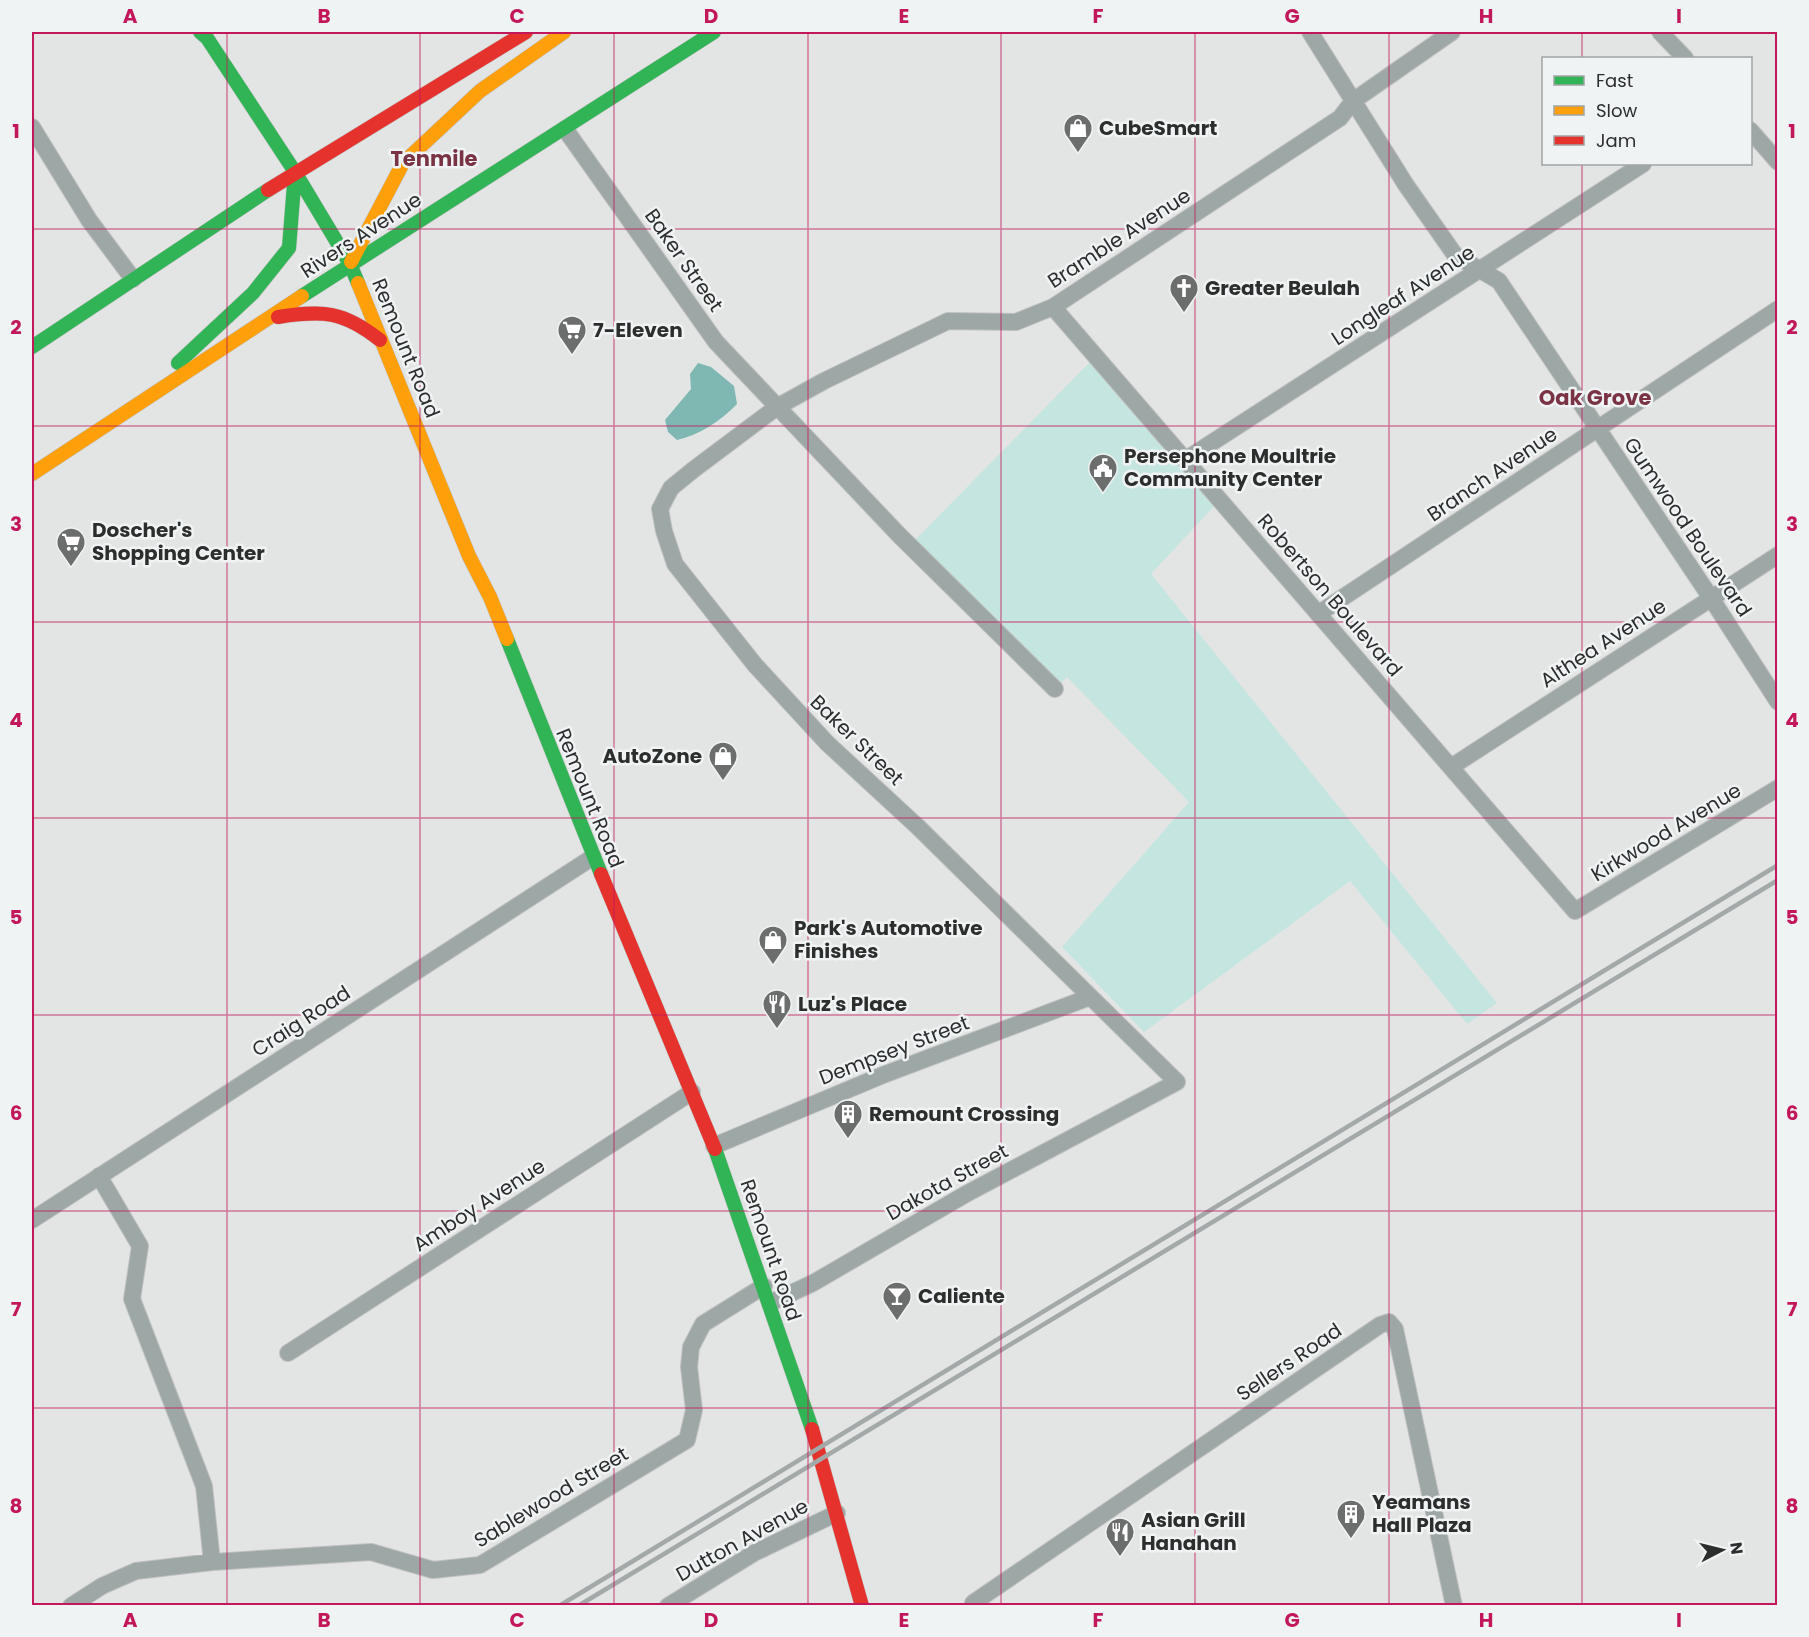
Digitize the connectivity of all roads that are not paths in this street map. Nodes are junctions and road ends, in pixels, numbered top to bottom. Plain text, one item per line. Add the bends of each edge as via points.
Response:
1 (526, 32) edge
2 (564, 32) edge
3 (714, 32) edge
4 (1310, 32) edge
5 (1452, 32) edge
6 (1660, 32) edge
7 (204, 34) edge
8 (1684, 57) edge
9 (1353, 101) junction
10 (32, 127) edge
11 (565, 129) junction
12 (1752, 132) edge
13 (1778, 162) edge
14 (1641, 165) edge
15 (295, 172) junction
16 (350, 264) junction
17 (1482, 269) junction
18 (133, 279) junction
19 (1053, 307) junction
20 (1778, 309) edge
21 (269, 318) junction
22 (380, 340) junction
23 (32, 347) edge
24 (132, 406) junction
25 (777, 407) junction
26 (1597, 429) junction
27 (1185, 460) junction
28 (32, 474) edge
29 (1778, 555) edge
30 (1712, 598) junction
31 (1318, 614) junction
32 (1055, 689) dead end
33 (1778, 702) edge
34 (1451, 767) junction
35 (1778, 788) edge
36 (593, 857) junction
37 (1575, 911) joint
38 (1090, 997) junction
39 (1177, 1082) joint
40 (692, 1092) junction
41 (714, 1146) junction
42 (99, 1176) junction
43 (32, 1220) edge
44 (764, 1286) junction
45 (770, 1303) junction
46 (288, 1353) dead end
47 (837, 1513) junction
48 (212, 1562) junction
49 (71, 1605) edge
50 (668, 1605) edge
51 (862, 1605) edge
52 (975, 1605) edge
53 (1454, 1605) edge

1 - 15 main road
2 - 16 main road via 480,91 403,163
3 - 11 main road, Rivers Avenue
4 - 9 street, Gumwood Boulevard
5 - 9 street, Bramble Avenue
6 - 8 street
7 - 15 main road, Remount Road
9 - 17 street, Gumwood Boulevard via 1455,255
9 - 19 street, Bramble Avenue via 1340,118
10 - 18 street via 89,220
11 - 16 main road, Rivers Avenue
11 - 25 street, Baker Street via 716,342
12 - 13 street
14 - 17 street, Longleaf Avenue
15 - 16 main road, Remount Road
15 - 18 main road
15 - 24 main road via 290,249 227,318
16 - 21 main road, Rivers Avenue
16 - 22 main road, Remount Road
17 - 26 street, Gumwood Boulevard via 1499,281
17 - 27 street, Longleaf Avenue
18 - 23 main road
19 - 25 street, Bramble Avenue via 1016,322 948,321
19 - 27 street, Robertson Boulevard
20 - 26 street, Branch Avenue
21 - 22 main road via 316,310 330,312 358,322
21 - 24 main road, Rivers Avenue
22 - 36 main road, Remount Road via 469,556 490,597
24 - 28 main road, Rivers Avenue
25 - 32 street, Baker Street
25 - 38 street, Baker Street via 671,488 660,509 675,564 734,641 827,743
26 - 30 street, Gumwood Boulevard
26 - 31 street, Branch Avenue
27 - 31 street, Robertson Boulevard
29 - 30 street, Althea Avenue
30 - 33 street, Gumwood Boulevard
30 - 34 street, Althea Avenue
31 - 34 street, Robertson Boulevard
34 - 37 street, Robertson Boulevard
35 - 37 street, Kirkwood Avenue
36 - 40 main road, Remount Road
36 - 42 street, Craig Road
38 - 39 street, Baker Street
38 - 41 street, Dempsey Street
39 - 45 street, Dakota Street
40 - 41 main road, Remount Road
40 - 46 street, Amboy Avenue
41 - 44 main road, Remount Road
42 - 43 street, Craig Road
42 - 48 street via 140,1246 132,1299 204,1486
44 - 45 main road, Remount Road
44 - 48 street, Sablewood Street via 703,1324 691,1347 694,1410 687,1440 480,1565 433,1570 370,1552
45 - 47 main road, Remount Road
47 - 50 street, Dutton Avenue via 754,1553
47 - 51 main road, Remount Road
48 - 49 street, Sablewood Street via 136,1571
52 - 53 street, Sellers Road via 1389,1322 1395,1329

